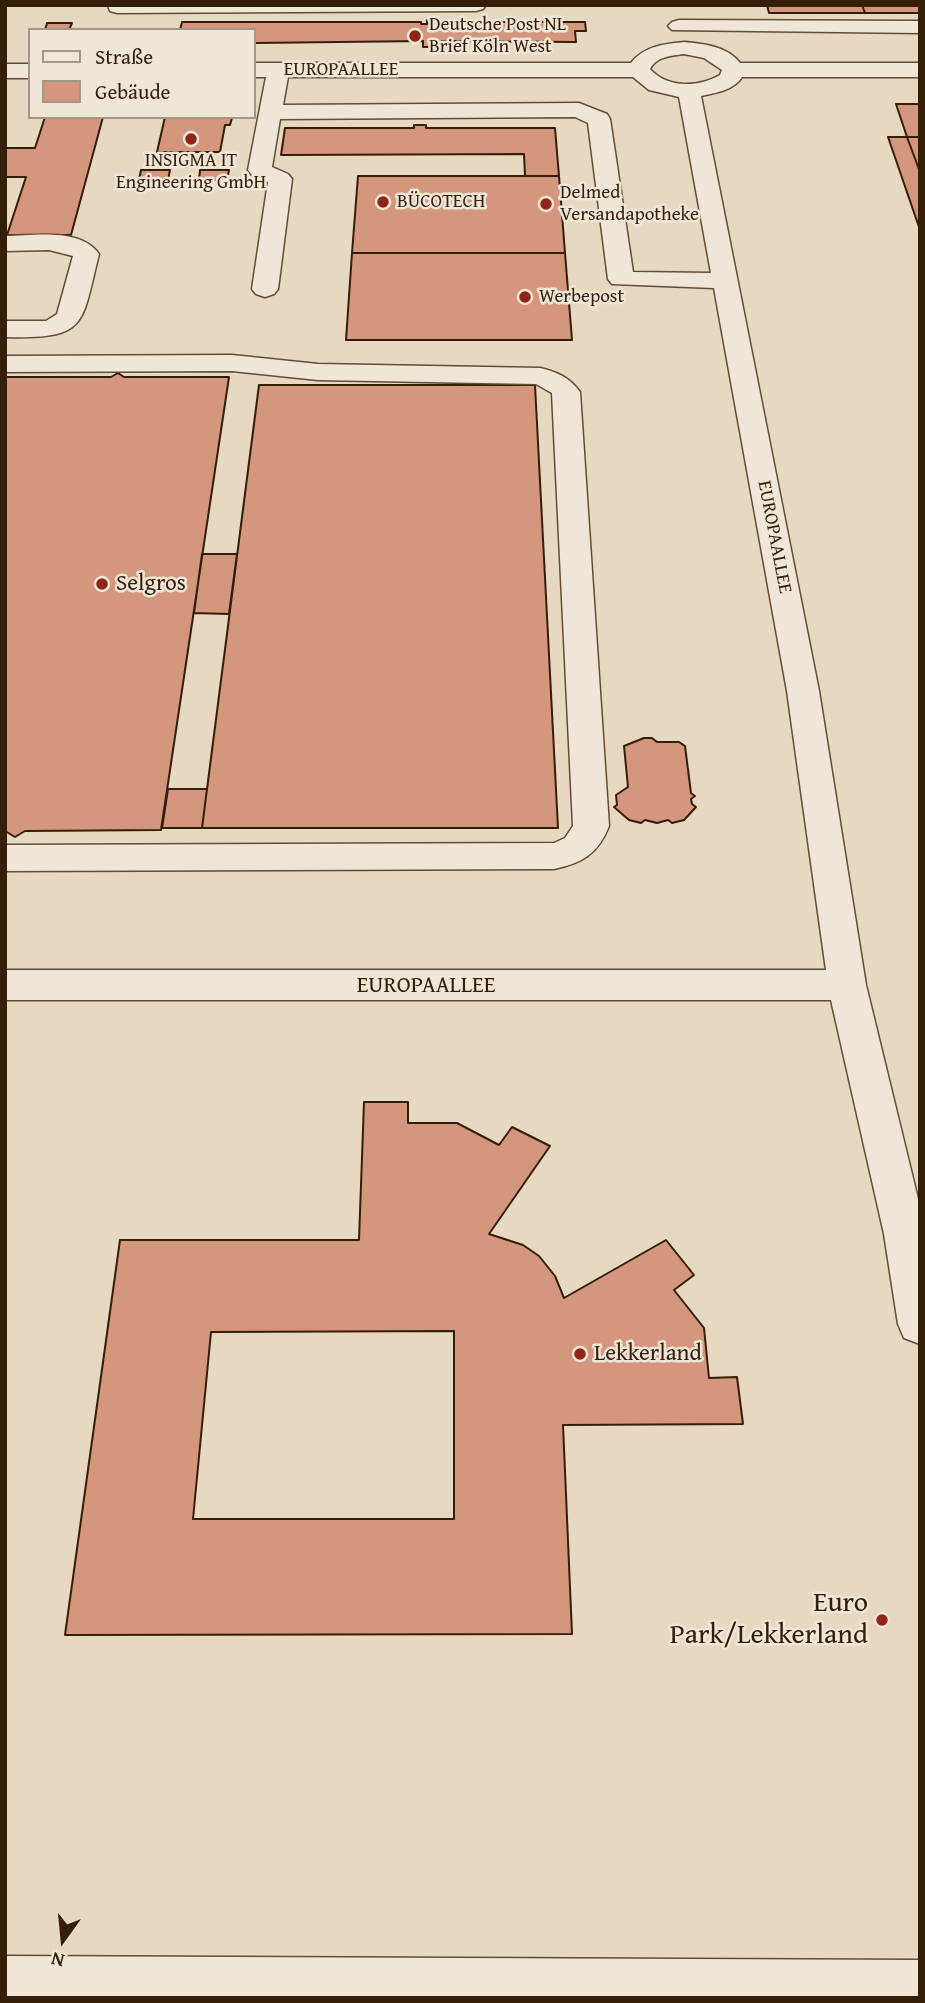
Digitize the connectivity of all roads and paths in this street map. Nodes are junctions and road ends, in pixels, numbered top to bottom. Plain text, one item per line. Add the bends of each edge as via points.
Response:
1 (476, 5) edge
2 (674, 5) edge
3 (743, 5) edge
4 (115, 6) edge
5 (679, 26) junction
6 (748, 26) junction
7 (920, 27) edge
8 (112, 28) edge
9 (684, 48) junction
10 (639, 69) junction
11 (256, 70) edge
12 (278, 70) junction
13 (733, 70) junction
14 (920, 70) edge
15 (5, 71) edge
16 (28, 71) edge
17 (689, 91) junction
18 (270, 112) junction
19 (5, 244) edge
20 (725, 281) junction
21 (265, 289) dead end
22 (5, 329) edge
23 (5, 364) edge
24 (5, 858) edge
25 (5, 985) edge
26 (847, 985) junction
27 (920, 1324) edge
28 (5, 1984) edge
29 (920, 1987) edge

1 - 4 street
2 - 5 street
3 - 6 street
4 - 8 street
5 - 6 street
5 - 9 street
6 - 7 street
9 - 10 street via 649,55
9 - 13 street via 715,54
10 - 12 street, EUROPAALLEE
10 - 17 street via 656,85
11 - 12 street, EUROPAALLEE
12 - 18 street
13 - 14 street
13 - 17 street via 721,85
15 - 16 street
17 - 20 street, EUROPAALLEE
18 - 20 street via 579,110 593,114 599,119 621,279
18 - 21 street via 260,170 280,179
19 - 22 street via 70,244 86,254 65,323
20 - 26 street, EUROPAALLEE via 803,691
23 - 24 street via 232,363 318,372 540,376 558,383 566,392 591,826 586,841 573,852 554,856
25 - 26 street, EUROPAALLEE
26 - 27 street, EUROPAALLEE via 905,1234
28 - 29 street

